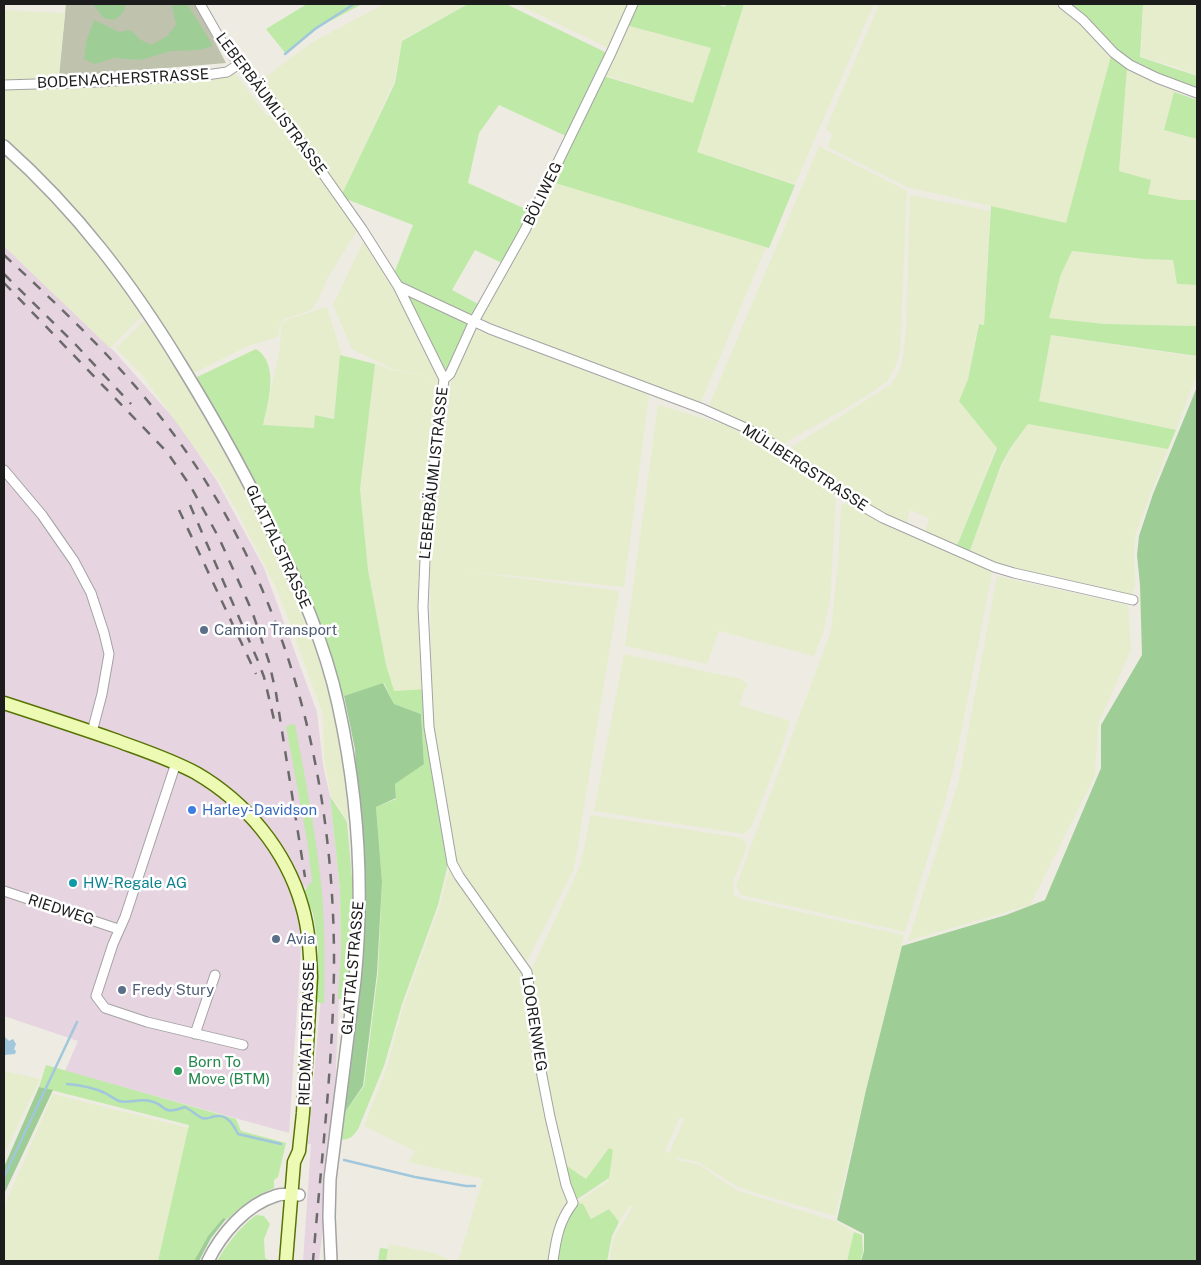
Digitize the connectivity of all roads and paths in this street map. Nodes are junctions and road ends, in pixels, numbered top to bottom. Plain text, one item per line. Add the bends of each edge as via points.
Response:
1 (200, 4) edge
2 (633, 4) edge
3 (1063, 4) edge
4 (239, 64) junction
5 (4, 85) edge
6 (1197, 93) edge
7 (4, 146) edge
8 (398, 286) junction
9 (474, 321) junction
10 (444, 379) junction
11 (4, 470) edge
12 (1133, 600) dead end
13 (4, 703) edge
14 (92, 732) junction
15 (176, 763) junction
16 (452, 863) joint
17 (4, 891) edge
18 (118, 929) junction
19 (215, 975) dead end
20 (194, 1034) junction
21 (243, 1045) dead end
22 (295, 1195) junction
23 (208, 1261) edge
24 (286, 1261) edge
25 (294, 1261) edge
26 (331, 1261) edge
27 (553, 1261) edge

1 - 4 street, LEBERBÄUMLISTRASSE
2 - 9 street, BÖLIWEG via 526,230
3 - 6 street via 1084,20 1130,66
4 - 5 street, BODENACHERSTRASSE via 227,72 206,75
4 - 8 street, LEBERBÄUMLISTRASSE via 258,84 344,201
7 - 26 street, GLATTALSTRASSE via 85,228 150,314 225,438 254,493 299,586 321,644 338,702 346,747 360,874 355,980 330,1179
8 - 9 street, MÜLIBERGSTRASSE
8 - 10 street, LEBERBÄUMLISTRASSE
9 - 10 street, BÖLIWEG via 450,374
9 - 12 street, MÜLIBERGSTRASSE via 748,429 883,518 994,567
10 - 16 street, LEBERBÄUMLISTRASSE via 432,480 423,607 429,728
11 - 14 street via 42,515 91,593 109,654
13 - 14 main road, RIEDMATTSTRASSE
14 - 15 main road, RIEDMATTSTRASSE
15 - 18 street via 125,917
15 - 22 main road, RIEDMATTSTRASSE via 218,788 256,822 281,857 302,906 310,957 311,996 304,1104 299,1151 294,1162
16 - 27 street, LOORENWEG via 527,972 550,1117 573,1203 564,1214 556,1236
17 - 18 street, RIEDWEG
18 - 20 street via 96,996 100,1003 105,1008 147,1022
19 - 20 street
20 - 21 street
22 - 23 street via 274,1196 242,1216 226,1233
22 - 24 main road
22 - 25 main road

